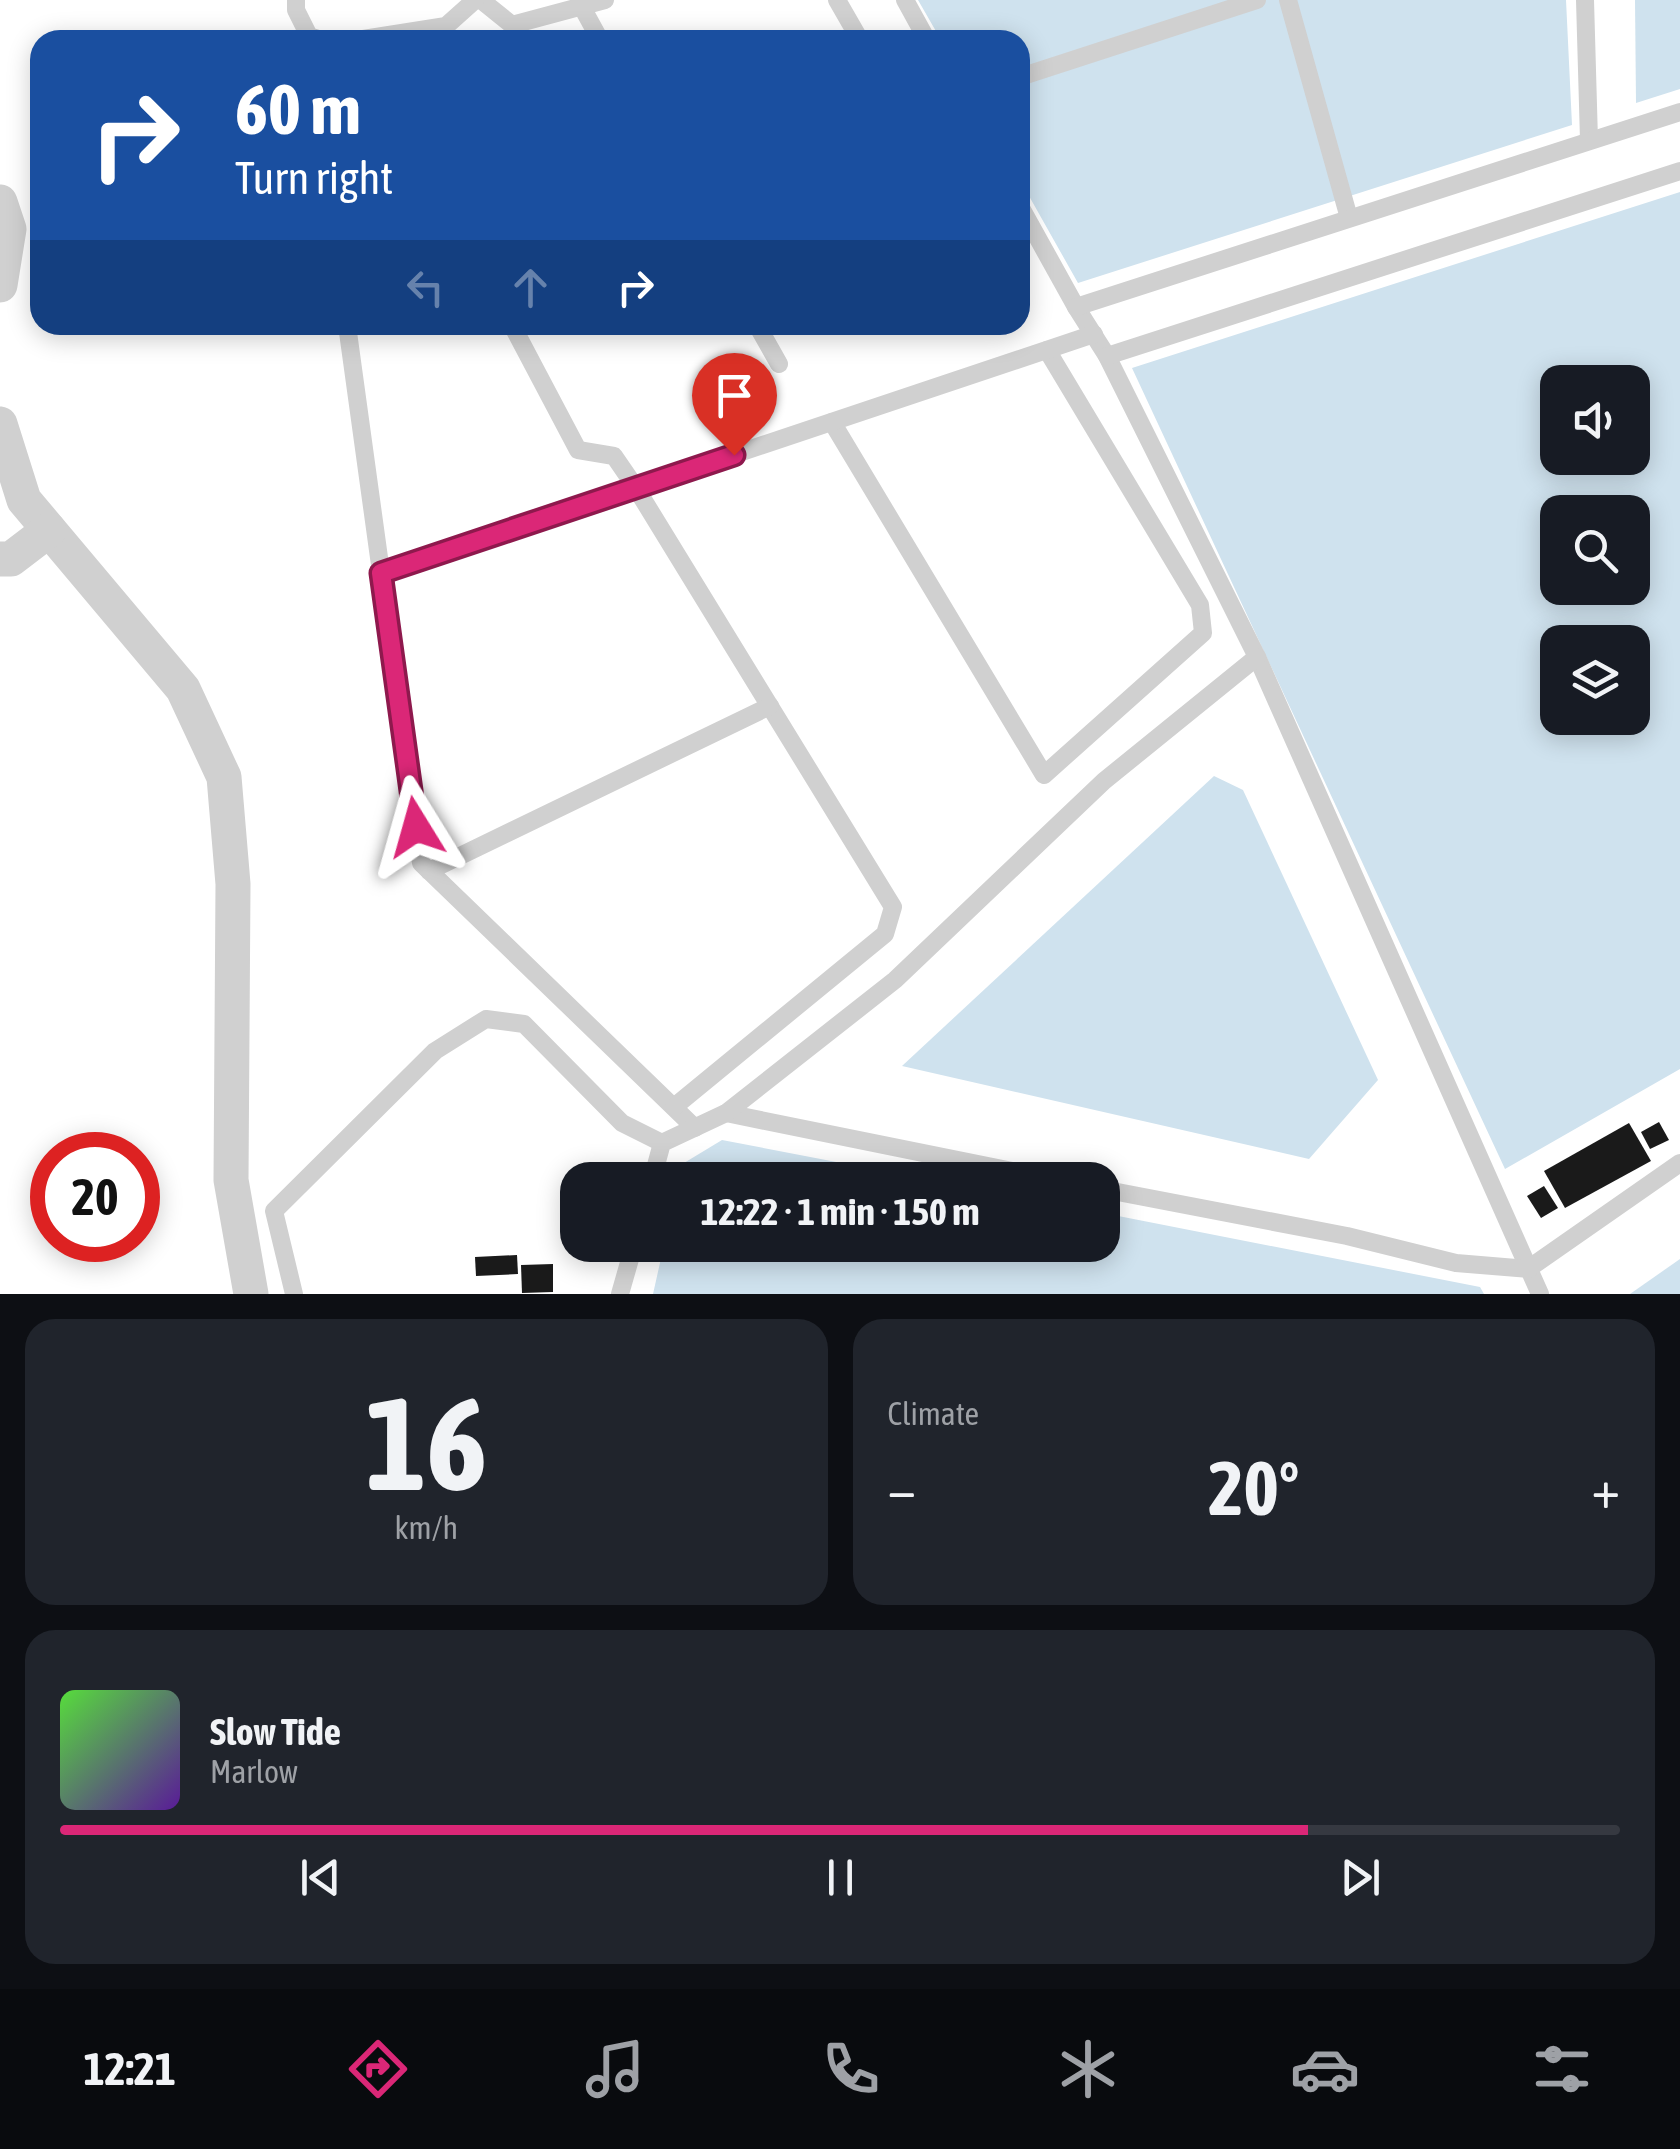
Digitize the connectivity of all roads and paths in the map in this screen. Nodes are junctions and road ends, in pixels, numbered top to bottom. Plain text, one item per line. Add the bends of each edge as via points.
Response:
1 (296, 0) edge
2 (478, 0) edge
3 (606, 0) edge
4 (837, 0) edge
5 (905, 0) edge
6 (1258, 0) edge
7 (1288, 0) edge
8 (1585, 0) edge
9 (582, 6) junction
10 (306, 30) edge
11 (435, 30) edge
12 (595, 30) edge
13 (854, 30) edge
14 (922, 30) edge
15 (1030, 74) edge
16 (1680, 112) edge
17 (1589, 140) junction
18 (1680, 171) edge
19 (1350, 218) junction
20 (3, 220) edge
21 (1030, 224) edge
22 (1030, 249) edge
23 (1044, 249) junction
24 (0, 285) edge
25 (1076, 306) junction
26 (1094, 334) junction
27 (348, 335) edge
28 (517, 335) edge
29 (763, 335) edge
30 (1046, 350) junction
31 (1108, 356) junction
32 (779, 364) dead end
33 (832, 422) junction
34 (0, 424) edge
35 (636, 488) junction
36 (50, 530) junction
37 (0, 560) edge
38 (381, 573) junction
39 (1257, 657) junction
40 (770, 706) junction
41 (429, 872) junction
42 (674, 1107) junction
43 (726, 1113) junction
44 (695, 1128) junction
45 (662, 1143) junction
46 (657, 1162) edge
47 (967, 1162) edge
48 (1680, 1163) edge
49 (1120, 1192) edge
50 (281, 1238) junction
51 (243, 1247) junction
52 (629, 1262) edge
53 (1528, 1269) junction
54 (252, 1294) edge
55 (294, 1294) edge
56 (620, 1294) edge
57 (1540, 1294) edge

1 - 10 lane
2 - 9 lane via 512,25
2 - 11 lane
3 - 9 lane
4 - 13 lane
5 - 14 lane
6 - 15 lane
7 - 19 lane
8 - 17 lane
9 - 12 lane
16 - 17 lane
17 - 19 lane
18 - 31 lane
19 - 25 lane
20 - 24 street
21 - 23 lane
22 - 23 lane
23 - 25 lane
25 - 26 lane
26 - 30 lane
26 - 31 lane
27 - 38 lane
28 - 35 lane via 578,450 614,456
29 - 32 lane
30 - 33 lane
30 - 33 lane via 1200,605 1202,634 1044,774
31 - 39 lane
33 - 35 lane
34 - 36 street via 24,500
35 - 38 lane
35 - 40 lane
36 - 37 street
36 - 51 street via 182,689 224,777 234,884 231,1180
38 - 41 lane via 422,864
39 - 43 lane via 1104,781 896,980
39 - 53 lane
40 - 41 lane
40 - 42 lane via 893,907 885,934
41 - 42 lane
42 - 44 lane
43 - 44 lane
43 - 47 lane
44 - 45 lane
45 - 46 lane
45 - 50 lane via 622,1123 524,1024 486,1019 435,1051 274,1211
48 - 53 lane
49 - 53 lane via 1456,1263
50 - 51 lane
50 - 55 lane
51 - 54 street
52 - 56 lane
53 - 57 lane

